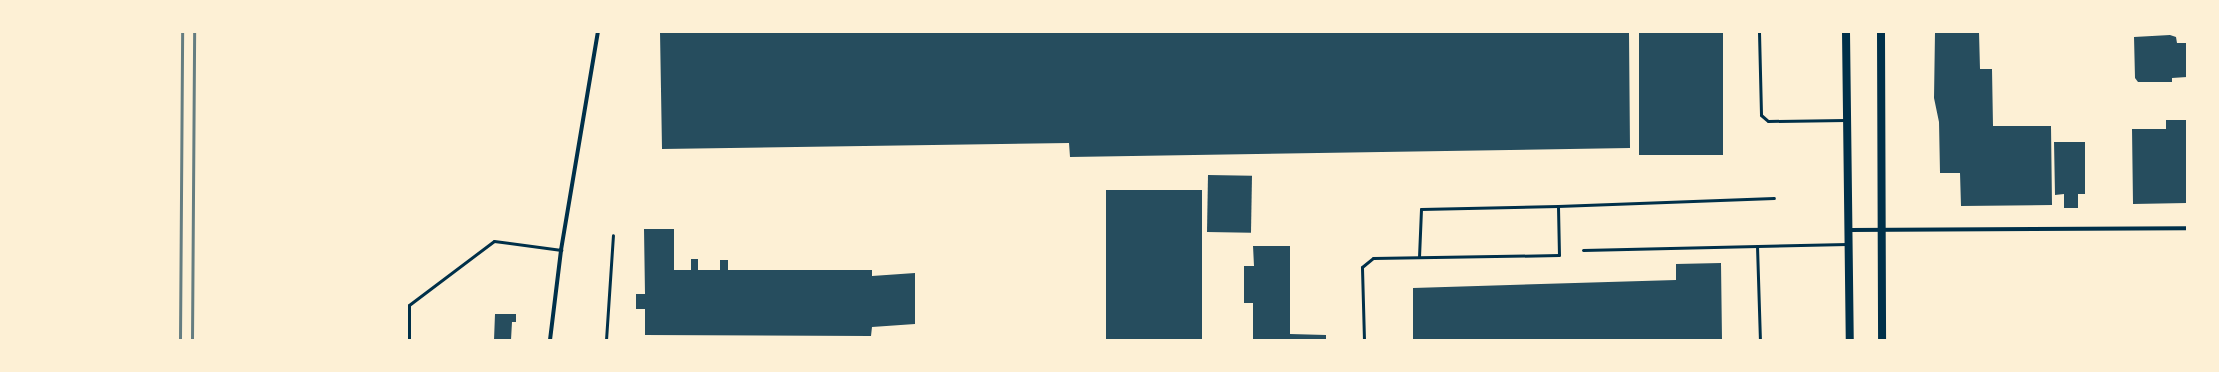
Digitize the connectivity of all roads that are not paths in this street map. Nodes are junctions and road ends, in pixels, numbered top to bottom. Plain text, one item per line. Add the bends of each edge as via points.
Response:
1 (598, 32) edge
2 (1759, 32) edge
3 (1846, 32) edge
4 (1880, 32) edge
5 (1847, 120) junction
6 (1774, 198) dead end
7 (1558, 206) junction
8 (2187, 228) edge
9 (1880, 229) junction
10 (1849, 230) junction
11 (613, 235) dead end
12 (1849, 244) junction
13 (1757, 246) junction
14 (561, 250) junction
15 (1583, 250) dead end
16 (1419, 257) junction
17 (409, 340) edge
18 (550, 340) edge
19 (606, 340) edge
20 (1364, 340) edge
21 (1760, 340) edge
22 (1850, 340) edge
23 (1882, 340) edge

1 - 14 street
2 - 5 lane via 1760,115 1768,120
3 - 5 main road
4 - 9 main road
5 - 10 main road
6 - 7 lane
7 - 16 lane via 1421,209
7 - 16 lane via 1559,255
8 - 9 street
9 - 10 street
9 - 23 main road
10 - 12 main road
11 - 19 lane
12 - 13 lane
12 - 22 main road
13 - 15 lane
13 - 21 lane
14 - 17 lane via 494,241 409,305
14 - 18 street
16 - 20 lane via 1373,258 1362,267

